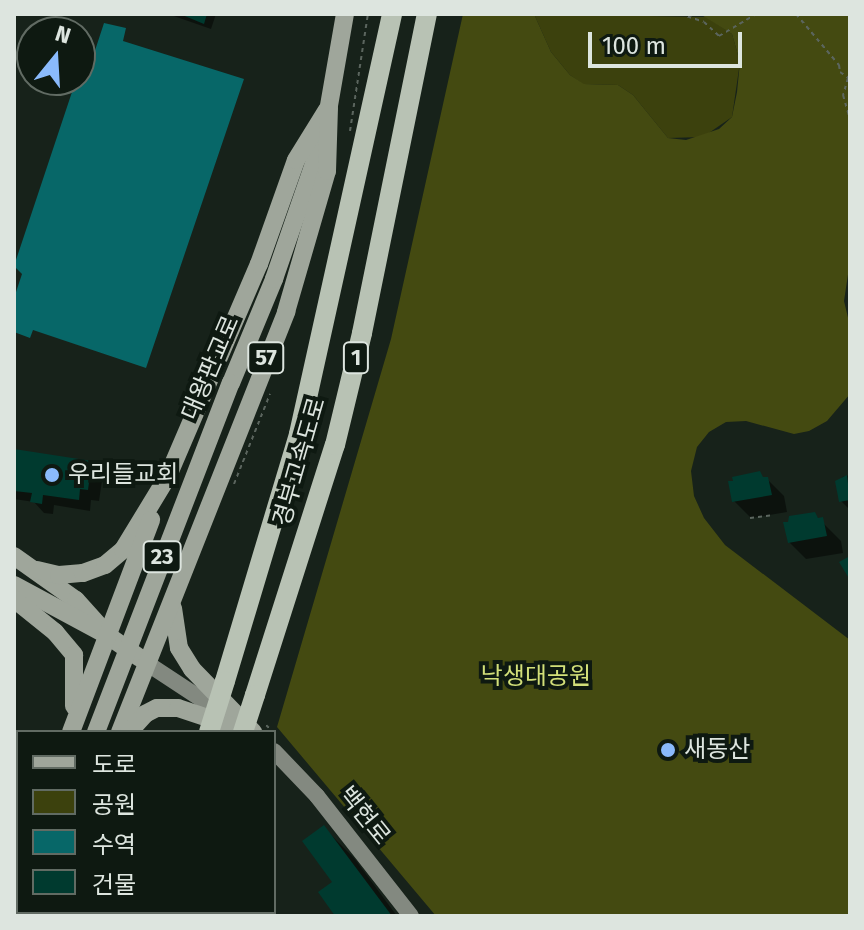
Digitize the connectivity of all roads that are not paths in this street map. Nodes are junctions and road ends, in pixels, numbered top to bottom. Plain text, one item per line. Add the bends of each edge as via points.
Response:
1 (345, 14) edge
2 (392, 14) edge
3 (427, 14) edge
4 (329, 108) junction
5 (168, 476) junction
6 (14, 556) edge
7 (37, 570) junction
8 (14, 585) edge
9 (14, 599) edge
10 (172, 601) junction
11 (107, 635) junction
12 (148, 664) junction
13 (254, 729) edge
14 (69, 730) edge
15 (70, 730) edge
16 (97, 730) edge
17 (121, 730) edge
18 (131, 730) edge
19 (210, 730) edge
20 (244, 730) edge
21 (276, 753) edge
22 (411, 916) edge

1 - 4 main road, 대왕판교로 / 23
2 - 19 highway, 경부고속도로 / 1, bridge via 299,434
3 - 20 highway, 경부고속도로 / 1, bridge via 335,445
4 - 5 main road, 57 via 296,160 259,264
4 - 10 main road, 57 via 327,171 286,312
4 - 16 main road, 대왕판교로 / 23, bridge via 296,218
5 - 7 main road, 57 via 123,550 105,565 59,575
5 - 11 main road
6 - 7 main road, 57
7 - 11 main road, 57 via 76,600
8 - 11 main road, 57
9 - 14 main road via 74,655
10 - 12 main road, 57
10 - 13 main road via 179,648 210,690
11 - 12 main road, 57
11 - 15 main road
12 - 13 main road
12 - 17 main road
13 - 18 main road via 178,708 157,708
21 - 22 main road, 백현로 via 317,796

